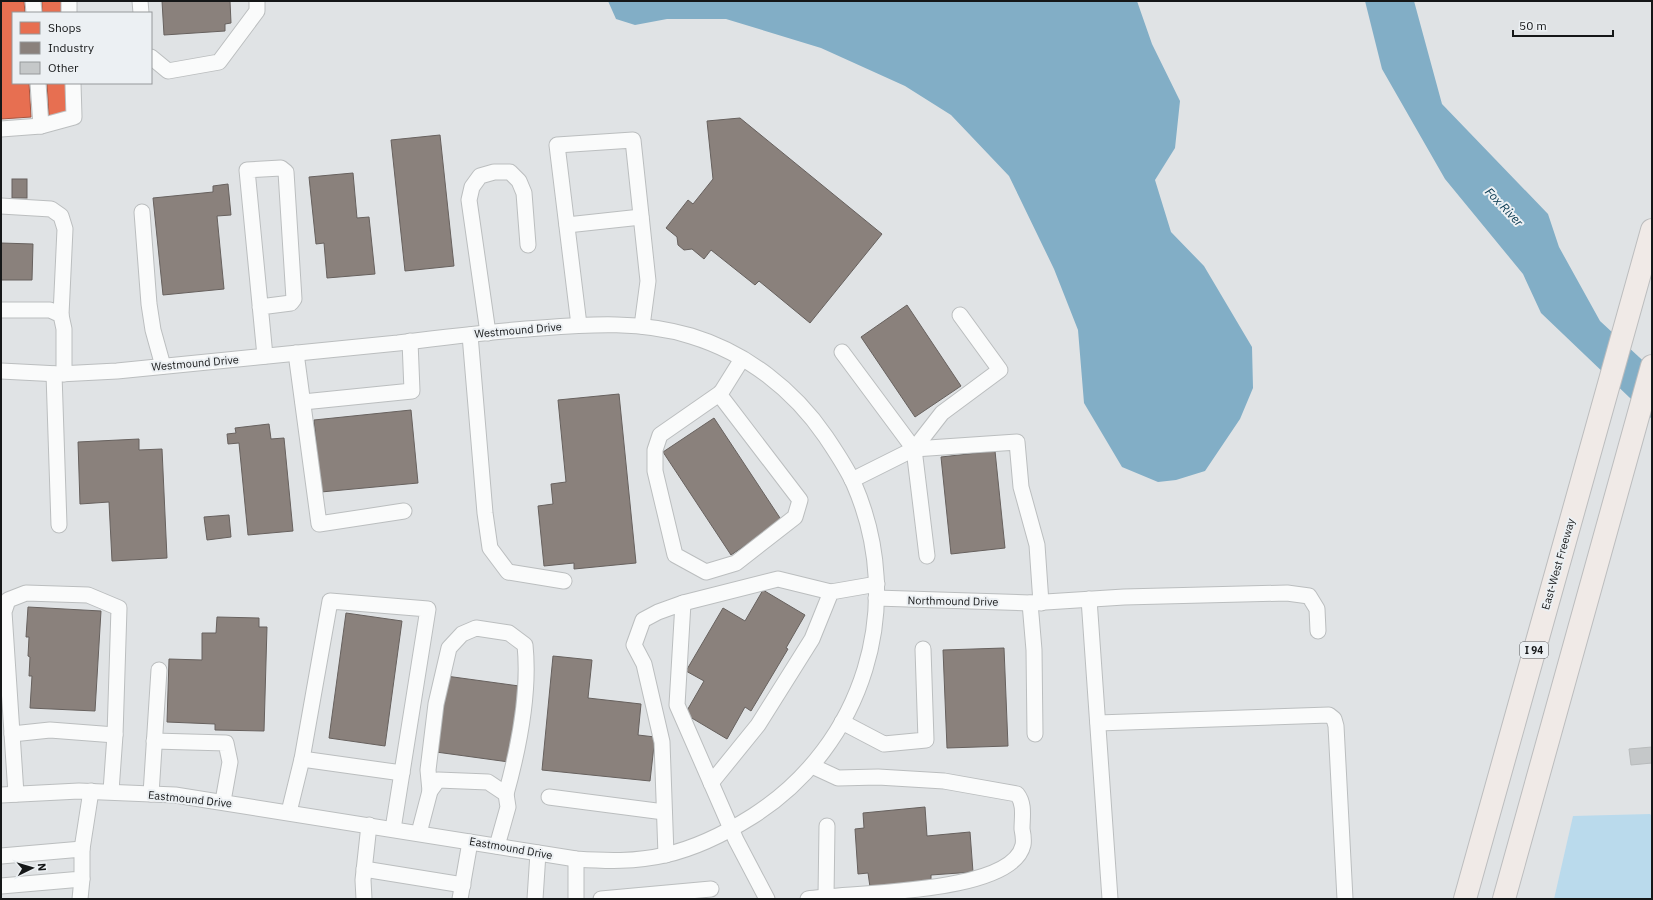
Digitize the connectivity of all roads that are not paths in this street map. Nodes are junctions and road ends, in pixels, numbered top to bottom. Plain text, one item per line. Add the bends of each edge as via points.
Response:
1 (33, 1) edge
2 (69, 1) edge
3 (140, 1) edge
4 (258, 1) edge
5 (34, 12) edge
6 (69, 12) edge
7 (141, 12) edge
8 (152, 58) edge
9 (38, 84) edge
10 (73, 84) edge
11 (41, 126) junction
12 (1, 129) edge
13 (1, 206) edge
14 (142, 212) dead end
15 (641, 217) junction
16 (567, 225) junction
17 (1652, 230) edge
18 (528, 245) dead end
19 (260, 307) junction
20 (1, 310) edge
21 (62, 315) junction
22 (960, 315) dead end
23 (579, 325) junction
24 (642, 326) junction
25 (488, 333) junction
26 (470, 335) junction
27 (410, 341) junction
28 (842, 352) dead end
29 (296, 353) junction
30 (266, 356) junction
31 (742, 359) junction
32 (163, 366) junction
33 (1652, 366) edge
34 (1, 371) edge
35 (59, 374) junction
36 (719, 394) junction
37 (303, 402) junction
38 (914, 449) junction
39 (852, 480) junction
40 (404, 511) dead end
41 (58, 525) dead end
42 (927, 556) dead end
43 (564, 581) dead end
44 (876, 591) junction
45 (831, 592) junction
46 (1089, 599) junction
47 (683, 603) junction
48 (1036, 603) junction
49 (1318, 632) dead end
50 (923, 649) dead end
51 (159, 670) dead end
52 (842, 722) junction
53 (1098, 722) junction
54 (12, 734) junction
55 (1035, 734) dead end
56 (115, 735) junction
57 (154, 741) junction
58 (302, 759) junction
59 (812, 766) junction
60 (402, 773) junction
61 (711, 783) junction
62 (91, 791) junction
63 (111, 791) junction
64 (430, 791) junction
65 (16, 794) junction
66 (151, 794) junction
67 (506, 794) junction
68 (1, 795) edge
69 (549, 797) dead end
70 (224, 802) junction
71 (289, 812) junction
72 (664, 812) junction
73 (369, 825) junction
74 (827, 826) dead end
75 (393, 829) junction
76 (731, 829) junction
77 (419, 833) junction
78 (470, 842) junction
79 (497, 846) junction
80 (82, 849) junction
81 (538, 853) junction
82 (666, 855) junction
83 (1, 856) edge
84 (576, 858) junction
85 (364, 869) junction
86 (82, 879) junction
87 (1, 886) edge
88 (711, 889) dead end
89 (461, 892) edge
90 (826, 896) junction
91 (80, 899) edge
92 (364, 899) edge
93 (535, 899) edge
94 (576, 899) edge
95 (601, 899) edge
96 (767, 899) edge
97 (808, 899) edge
98 (1110, 899) edge
99 (1345, 899) edge
100 (1465, 899) edge
101 (1504, 899) edge

1 - 5 street
2 - 6 street
3 - 7 street
4 - 8 street via 257,11 219,62 168,71
9 - 11 street
10 - 11 street via 74,117
11 - 12 street
13 - 21 street via 51,208 61,216 65,228
14 - 32 street via 149,304
15 - 16 street
15 - 16 street via 633,140 558,146
15 - 24 street via 648,281
16 - 23 street
17 - 100 highway, East-West Freeway / I 94
18 - 25 street via 524,193 519,181 510,172 494,172 480,176 472,186 469,200
19 - 19 street via 247,170 281,168 286,172 294,299 291,303
19 - 30 street
20 - 21 street via 50,310
21 - 35 street via 64,329
22 - 38 street via 1000,370 942,413
23 - 24 street, Westmound Drive via 615,323
23 - 25 street, Westmound Drive
24 - 31 street, Westmound Drive via 691,336
25 - 26 street, Westmound Drive
26 - 27 street, Westmound Drive
26 - 43 street via 490,548 508,572
27 - 29 street, Westmound Drive
27 - 37 street via 412,391
28 - 38 street
29 - 30 street, Westmound Drive
29 - 37 street
30 - 32 street, Westmound Drive
31 - 36 street
31 - 39 street, Westmound Drive via 765,373 802,406 833,447
32 - 35 street, Westmound Drive
33 - 101 highway
34 - 35 street, Westmound Drive
35 - 41 street
36 - 36 street via 660,435 655,450 655,471 675,555 706,572 736,563 796,517 800,500
37 - 40 street via 319,524
38 - 39 street
38 - 42 street
38 - 48 street via 1017,442 1021,487 1037,544
39 - 44 street, Westmound Drive via 870,532
44 - 45 street, Northmound Drive
44 - 48 street, Northmound Drive
44 - 52 street, Eastmound Drive via 876,620 868,661 863,678
45 - 47 street via 778,579
45 - 61 street via 812,639 762,719
46 - 48 street, Northmound Drive
46 - 49 street, Northmound Drive via 1287,593 1309,596 1317,609
46 - 53 street
47 - 61 street via 676,705
47 - 72 street via 643,620 634,646 644,664 662,742
48 - 55 street
50 - 52 street via 926,740 884,744
51 - 57 street
52 - 59 street, Eastmound Drive
53 - 98 street
53 - 99 street via 1329,715 1334,719 1336,726
54 - 56 street via 50,730
54 - 56 street via 4,612 8,600 26,593 88,595 118,608
54 - 65 street
56 - 63 street
57 - 66 street
57 - 70 street via 226,743 230,762
58 - 60 street
58 - 60 street via 330,601 428,609
58 - 71 street
59 - 76 street, Eastmound Drive via 763,810
59 - 90 street via 838,778 878,777 944,781 1017,794 1022,801 1022,845 1014,858 997,870 976,879 927,888
60 - 75 street
61 - 76 street
62 - 63 street, Eastmound Drive
62 - 65 street, Eastmound Drive
62 - 80 street
63 - 66 street, Eastmound Drive
64 - 67 street via 438,780 488,782
64 - 67 street via 428,770 436,704 449,648 462,634 476,628 509,633 525,645 528,670 515,760
64 - 77 street
65 - 68 street, Eastmound Drive
66 - 70 street, Eastmound Drive
67 - 79 street via 508,807
69 - 72 street
70 - 71 street, Eastmound Drive
71 - 73 street, Eastmound Drive
72 - 82 street
73 - 75 street, Eastmound Drive
73 - 85 street
74 - 90 street
75 - 77 street, Eastmound Drive
76 - 82 street, Eastmound Drive via 684,850
76 - 96 street
77 - 78 street, Eastmound Drive
78 - 79 street, Eastmound Drive
78 - 89 street
79 - 81 street, Eastmound Drive
80 - 83 street
80 - 86 street
81 - 84 street, Eastmound Drive
81 - 93 street
82 - 84 street, Eastmound Drive via 614,860
84 - 94 street
85 - 89 street
85 - 92 street
86 - 87 street
86 - 91 street
88 - 95 street
90 - 97 street

